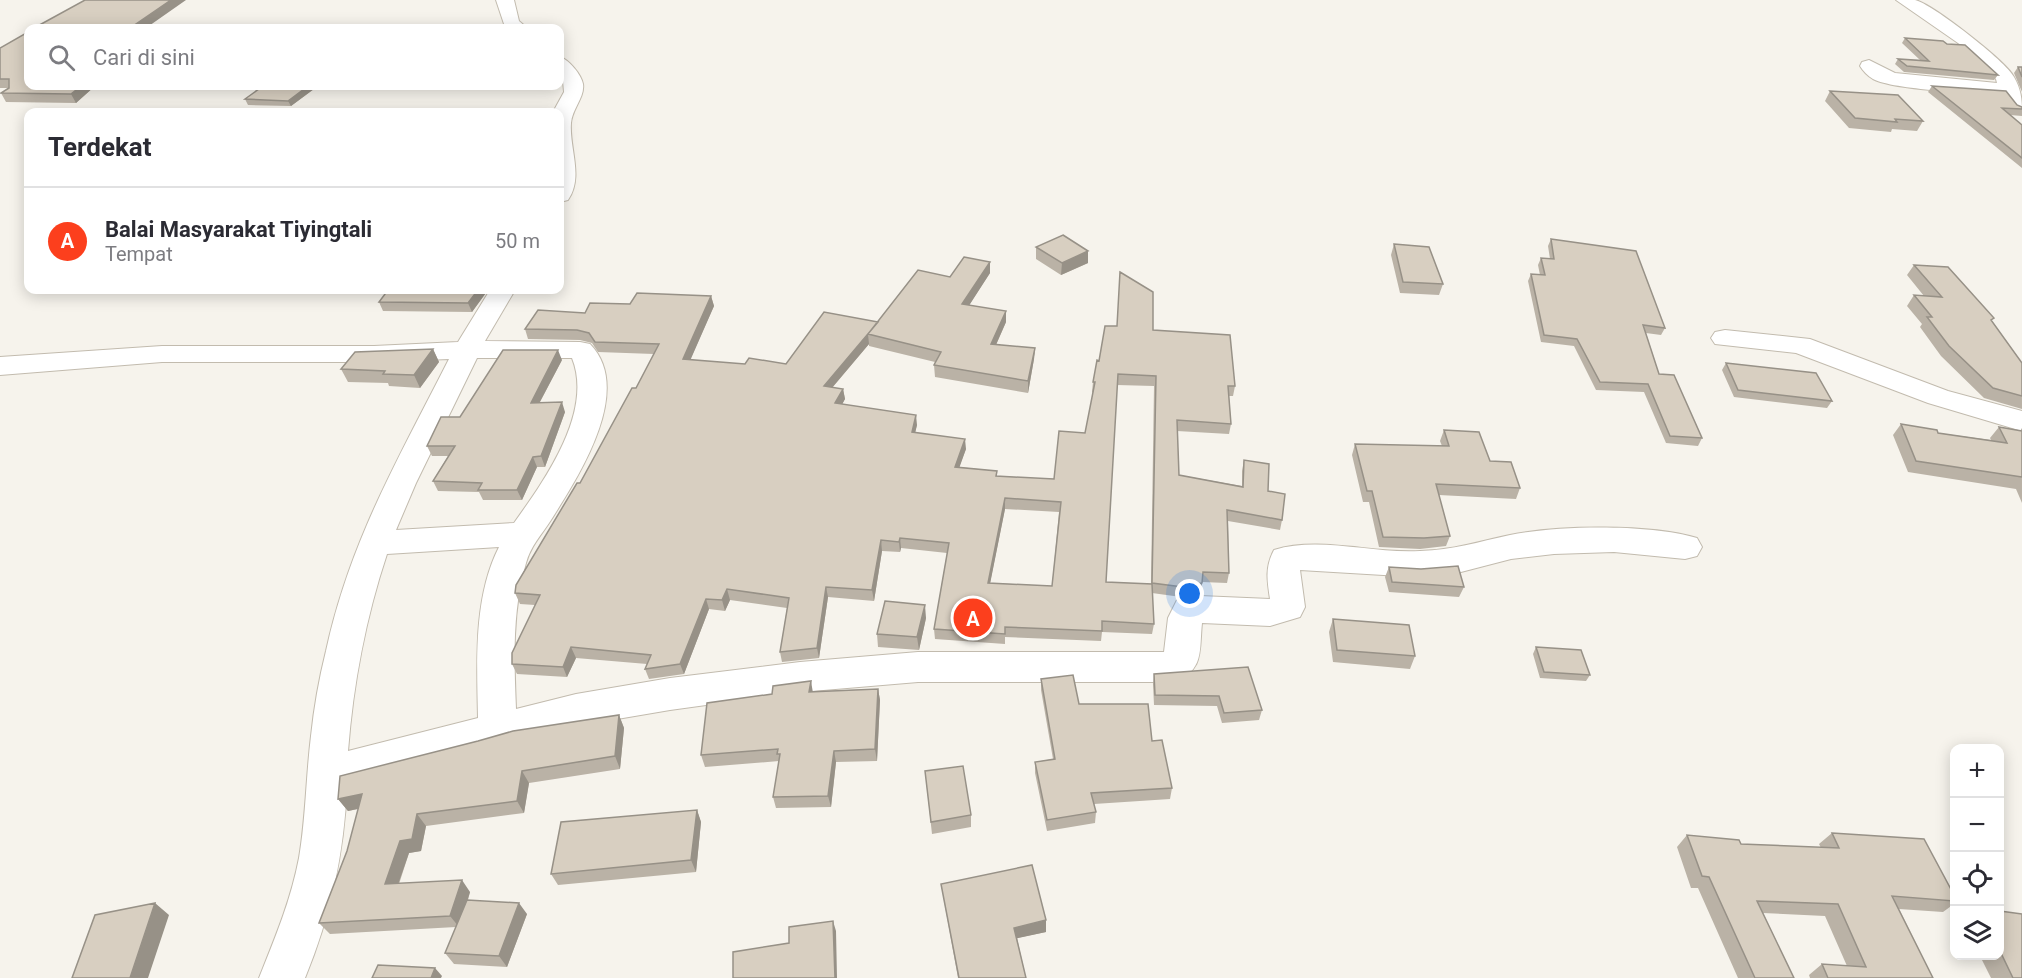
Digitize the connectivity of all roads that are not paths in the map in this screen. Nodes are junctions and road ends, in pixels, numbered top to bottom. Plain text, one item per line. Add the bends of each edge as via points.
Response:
1 (505, 0) edge
2 (1905, 0) edge
3 (513, 24) edge
4 (1869, 66) dead end
5 (564, 69) edge
6 (2009, 90) junction
7 (2022, 106) edge
8 (564, 108) edge
9 (564, 158) edge
10 (564, 174) edge
11 (500, 294) edge
12 (1725, 338) dead end
13 (466, 351) junction
14 (0, 366) edge
15 (2022, 421) edge
16 (524, 534) junction
17 (374, 543) junction
18 (1684, 547) dead end
19 (498, 730) junction
20 (327, 774) junction
21 (282, 978) edge

1 - 3 street
2 - 6 street via 1964,39 2005,77
4 - 6 street via 1893,79
5 - 8 street via 573,81 574,92
6 - 7 street
9 - 10 street
11 - 13 street
12 - 15 street via 1800,345 1938,397
13 - 14 street via 162,354
13 - 16 street via 580,350 586,355 592,382 585,427
13 - 17 street
16 - 17 street
16 - 19 street via 509,561 499,607 495,663
17 - 20 street via 347,632
18 - 19 street via 1614,540 1554,542 1511,547 1456,561 1417,564 1296,556 1286,559 1282,567 1288,608 1266,614 1189,610 1182,631 1184,654 1173,667 918,667 800,677 576,710
19 - 20 street
20 - 21 street via 321,857 311,902

